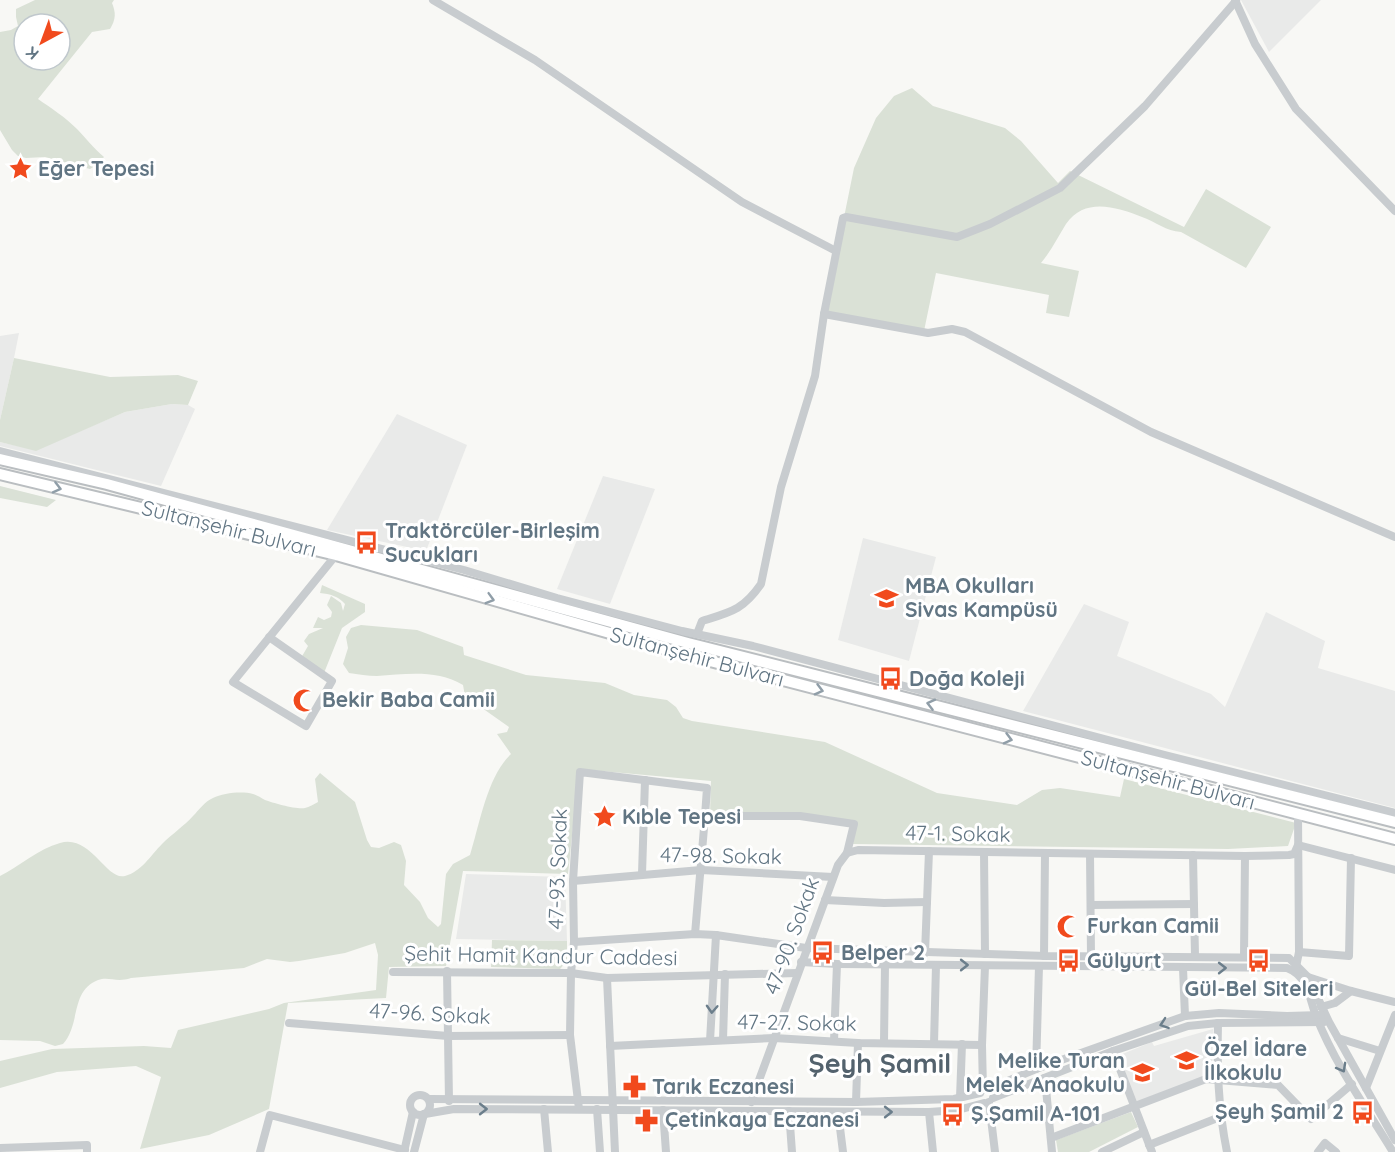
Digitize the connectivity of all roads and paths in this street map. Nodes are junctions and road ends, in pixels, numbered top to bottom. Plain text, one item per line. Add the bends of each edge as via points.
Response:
1 (433, 0) edge
2 (1235, 1) edge
3 (1395, 211) edge
4 (836, 251) junction
5 (824, 314) junction
6 (0, 451) edge
7 (0, 459) edge
8 (0, 474) edge
9 (1395, 537) edge
10 (336, 555) junction
11 (698, 634) junction
12 (269, 637) junction
13 (645, 780) junction
14 (1395, 813) edge
15 (1298, 814) junction
16 (705, 816) junction
17 (1395, 822) edge
18 (1395, 839) edge
19 (1298, 845) junction
20 (929, 851) junction
21 (984, 852) junction
22 (847, 853) junction
23 (1045, 853) junction
24 (1090, 854) junction
25 (1193, 855) junction
26 (1245, 856) junction
27 (1351, 858) junction
28 (701, 870) junction
29 (1395, 870) edge
30 (642, 874) junction
31 (833, 877) junction
32 (573, 881) junction
33 (825, 900) junction
34 (927, 902) junction
35 (1194, 904) junction
36 (1091, 905) junction
37 (695, 934) junction
38 (716, 935) junction
39 (574, 942) junction
40 (806, 948) junction
41 (1299, 952) junction
42 (925, 953) junction
43 (985, 954) junction
44 (1044, 956) junction
45 (1091, 956) junction
46 (1195, 956) junction
47 (1244, 956) junction
48 (801, 962) junction
49 (837, 964) junction
50 (885, 965) junction
51 (936, 965) junction
52 (985, 966) junction
53 (1039, 966) junction
54 (1296, 967) junction
55 (1183, 968) junction
56 (447, 971) junction
57 (393, 972) dead end
58 (571, 973) junction
59 (797, 973) junction
60 (714, 974) junction
61 (725, 974) junction
62 (1308, 977) junction
63 (607, 978) junction
64 (1351, 991) junction
65 (1395, 1002) edge
66 (1325, 1014) junction
67 (1395, 1015) edge
68 (1185, 1016) junction
69 (1318, 1019) junction
70 (289, 1023) dead end
71 (1218, 1023) junction
72 (570, 1035) junction
73 (448, 1036) junction
74 (774, 1038) junction
75 (1338, 1038) junction
76 (723, 1040) junction
77 (710, 1041) junction
78 (834, 1041) junction
79 (884, 1042) junction
80 (858, 1043) junction
81 (934, 1044) junction
82 (962, 1044) junction
83 (982, 1045) junction
84 (610, 1046) junction
85 (1113, 1051) junction
86 (1380, 1052) junction
87 (1036, 1069) junction
88 (1045, 1077) junction
89 (1217, 1080) junction
90 (1352, 1084) junction
91 (1366, 1088) junction
92 (984, 1091) junction
93 (960, 1098) junction
94 (429, 1099) junction
95 (449, 1101) junction
96 (989, 1101) junction
97 (751, 1102) junction
98 (856, 1102) junction
99 (613, 1105) junction
100 (579, 1106) junction
101 (1136, 1107) junction
102 (544, 1109) junction
103 (597, 1109) junction
104 (663, 1110) junction
105 (789, 1111) junction
106 (413, 1112) junction
107 (838, 1112) junction
108 (929, 1112) junction
109 (425, 1114) junction
110 (1220, 1117) junction
111 (1395, 1125) edge
112 (1144, 1132) junction
113 (1393, 1137) edge
114 (1051, 1138) junction
115 (0, 1148) edge
116 (87, 1149) edge
117 (1151, 1149) edge
118 (48, 1150) edge
119 (404, 1151) edge
120 (260, 1152) edge
121 (414, 1152) edge
122 (548, 1152) edge
123 (600, 1152) edge
124 (615, 1152) edge
125 (666, 1152) edge
126 (792, 1152) edge
127 (843, 1152) edge
128 (933, 1152) edge
129 (995, 1152) edge
130 (1052, 1152) edge
131 (1102, 1152) edge
132 (1227, 1152) edge
133 (1318, 1152) edge
134 (1336, 1152) edge
135 (1393, 1152) edge

1 - 4 street via 535,60 742,202
2 - 3 street via 1255,44 1296,109
2 - 4 street via 1145,106 1060,188 957,237 846,217
4 - 5 street
5 - 9 street via 928,333 952,329 965,332 1151,432
5 - 11 street via 815,376 781,487 761,584 734,611 702,621
6 - 11 street, Sultanşehir Bulvarı
17 -> 7 highway, Sultanşehir Bulvarı via 688,643 107,484
8 -> 10 highway, Sultanşehir Bulvarı
10 - 12 street
10 -> 15 highway, Sultanşehir Bulvarı via 687,655
11 - 14 street, Sultanşehir Bulvarı
12 - 12 street via 332,681 306,726 233,682
13 - 16 street via 707,788
13 - 30 street
13 - 32 street, 47-93. Sokak via 580,772
15 - 18 highway, Sultanşehir Bulvarı
15 - 19 street
16 - 22 street via 800,816 854,824
16 - 28 street
19 - 26 street, 47-1. Sokak via 1294,854
19 - 27 street
19 - 41 street
20 - 21 street, 47-1. Sokak
20 - 22 street, 47-1. Sokak
20 - 34 street
21 - 23 street, 47-1. Sokak
21 - 43 street
22 - 31 street, 47-90. Sokak
23 - 24 street, 47-1. Sokak
23 - 44 street
24 - 25 street, 47-1. Sokak
24 - 36 street
25 - 26 street, 47-1. Sokak
25 - 35 street
26 - 47 street
27 - 29 street
27 - 41 street via 1349,956
28 - 30 street, 47-98. Sokak
28 - 31 street, 47-98. Sokak
28 - 37 street
30 - 32 street, 47-98. Sokak
31 - 33 street, 47-90. Sokak
32 - 39 street, 47-93. Sokak
33 - 34 street
33 - 40 street, 47-90. Sokak
34 - 42 street
35 - 36 street
35 - 46 street
36 - 45 street
37 - 38 street
37 - 39 street
38 - 40 street
38 - 60 street
39 - 58 street, 47-93. Sokak
40 - 42 street
40 - 48 street, 47-90. Sokak
41 - 54 street
42 - 43 street
43 - 44 street
44 - 45 street
45 - 46 street
46 - 47 street
47 - 54 street via 1289,958
48 - 49 street
48 - 59 street, 47-90. Sokak
49 - 50 street
49 - 78 street
50 - 51 street
50 - 79 street
51 -> 52 street
51 - 81 street
52 - 53 street
52 - 83 street
53 - 55 street
53 - 87 street
55 -> 54 street
54 - 62 street
54 - 69 street
55 - 68 street
56 - 57 street, Şehit Hamit Kandur Caddesi
56 - 58 street, Şehit Hamit Kandur Caddesi
56 - 73 street
58 - 63 street, Şehit Hamit Kandur Caddesi
58 - 72 street, 47-93. Sokak
59 - 61 street, Şehit Hamit Kandur Caddesi
59 - 74 street, 47-90. Sokak
60 - 61 street, Şehit Hamit Kandur Caddesi
60 - 63 street, Şehit Hamit Kandur Caddesi
60 -> 77 street
61 - 76 street
62 - 64 street
62 - 66 street
63 - 84 street
64 - 65 street
64 - 66 street
66 - 69 street
66 - 75 street
67 - 86 street
68 - 69 street via 1219,1013
68 -> 87 street
69 - 71 street
69 -> 90 street
70 - 73 street, 47-96. Sokak
71 - 85 street via 1188,1026
71 - 89 street
72 - 73 street, 47-96. Sokak
72 - 100 street, 47-93. Sokak
73 - 95 street
74 - 76 street, 47-27. Sokak
74 - 78 street, 47-27. Sokak
74 - 97 street, 47-90. Sokak
75 - 86 street
75 - 91 street
76 - 77 street, 47-27. Sokak
77 - 84 street, 47-27. Sokak
78 - 80 street, 47-27. Sokak
79 - 80 street, 47-27. Sokak
79 - 81 street, 47-27. Sokak
80 - 98 street
81 - 82 street, 47-27. Sokak
82 - 83 street, 47-27. Sokak
82 - 93 street
83 - 92 street
84 - 99 street
85 - 88 street
85 - 101 street
86 - 91 street
87 - 92 street
88 - 96 street
88 - 114 street
89 - 90 street via 1278,1085 1311,1119
89 - 101 street via 1206,1079
89 - 110 street
90 - 135 street
91 - 113 street
92 - 93 street
92 - 96 street via 980,1099
92 - 96 street via 993,1093
93 - 98 street
94 - 95 street
94 - 106 street via 421,1094 413,1097
94 - 109 street via 430,1107
95 - 100 street
96 - 108 street via 958,1110
96 - 129 street
97 - 98 street
97 - 99 street
99 - 100 street
99 - 103 street
99 - 104 street
99 - 124 street
100 - 102 street
100 - 103 street
101 - 112 street
101 - 114 street
109 -> 102 street via 454,1109
102 - 122 street
103 - 123 street
104 - 105 street
104 - 125 street
105 - 107 street
105 - 126 street
106 - 109 street
106 - 119 street
107 -> 108 street
107 - 127 street
108 - 128 street
109 - 121 street
110 - 117 street
110 - 132 street
111 - 113 street
112 - 117 street
112 - 131 street
114 - 130 street
115 - 118 street
116 - 118 street
119 - 120 street via 270,1115
133 - 134 street via 1325,1143

